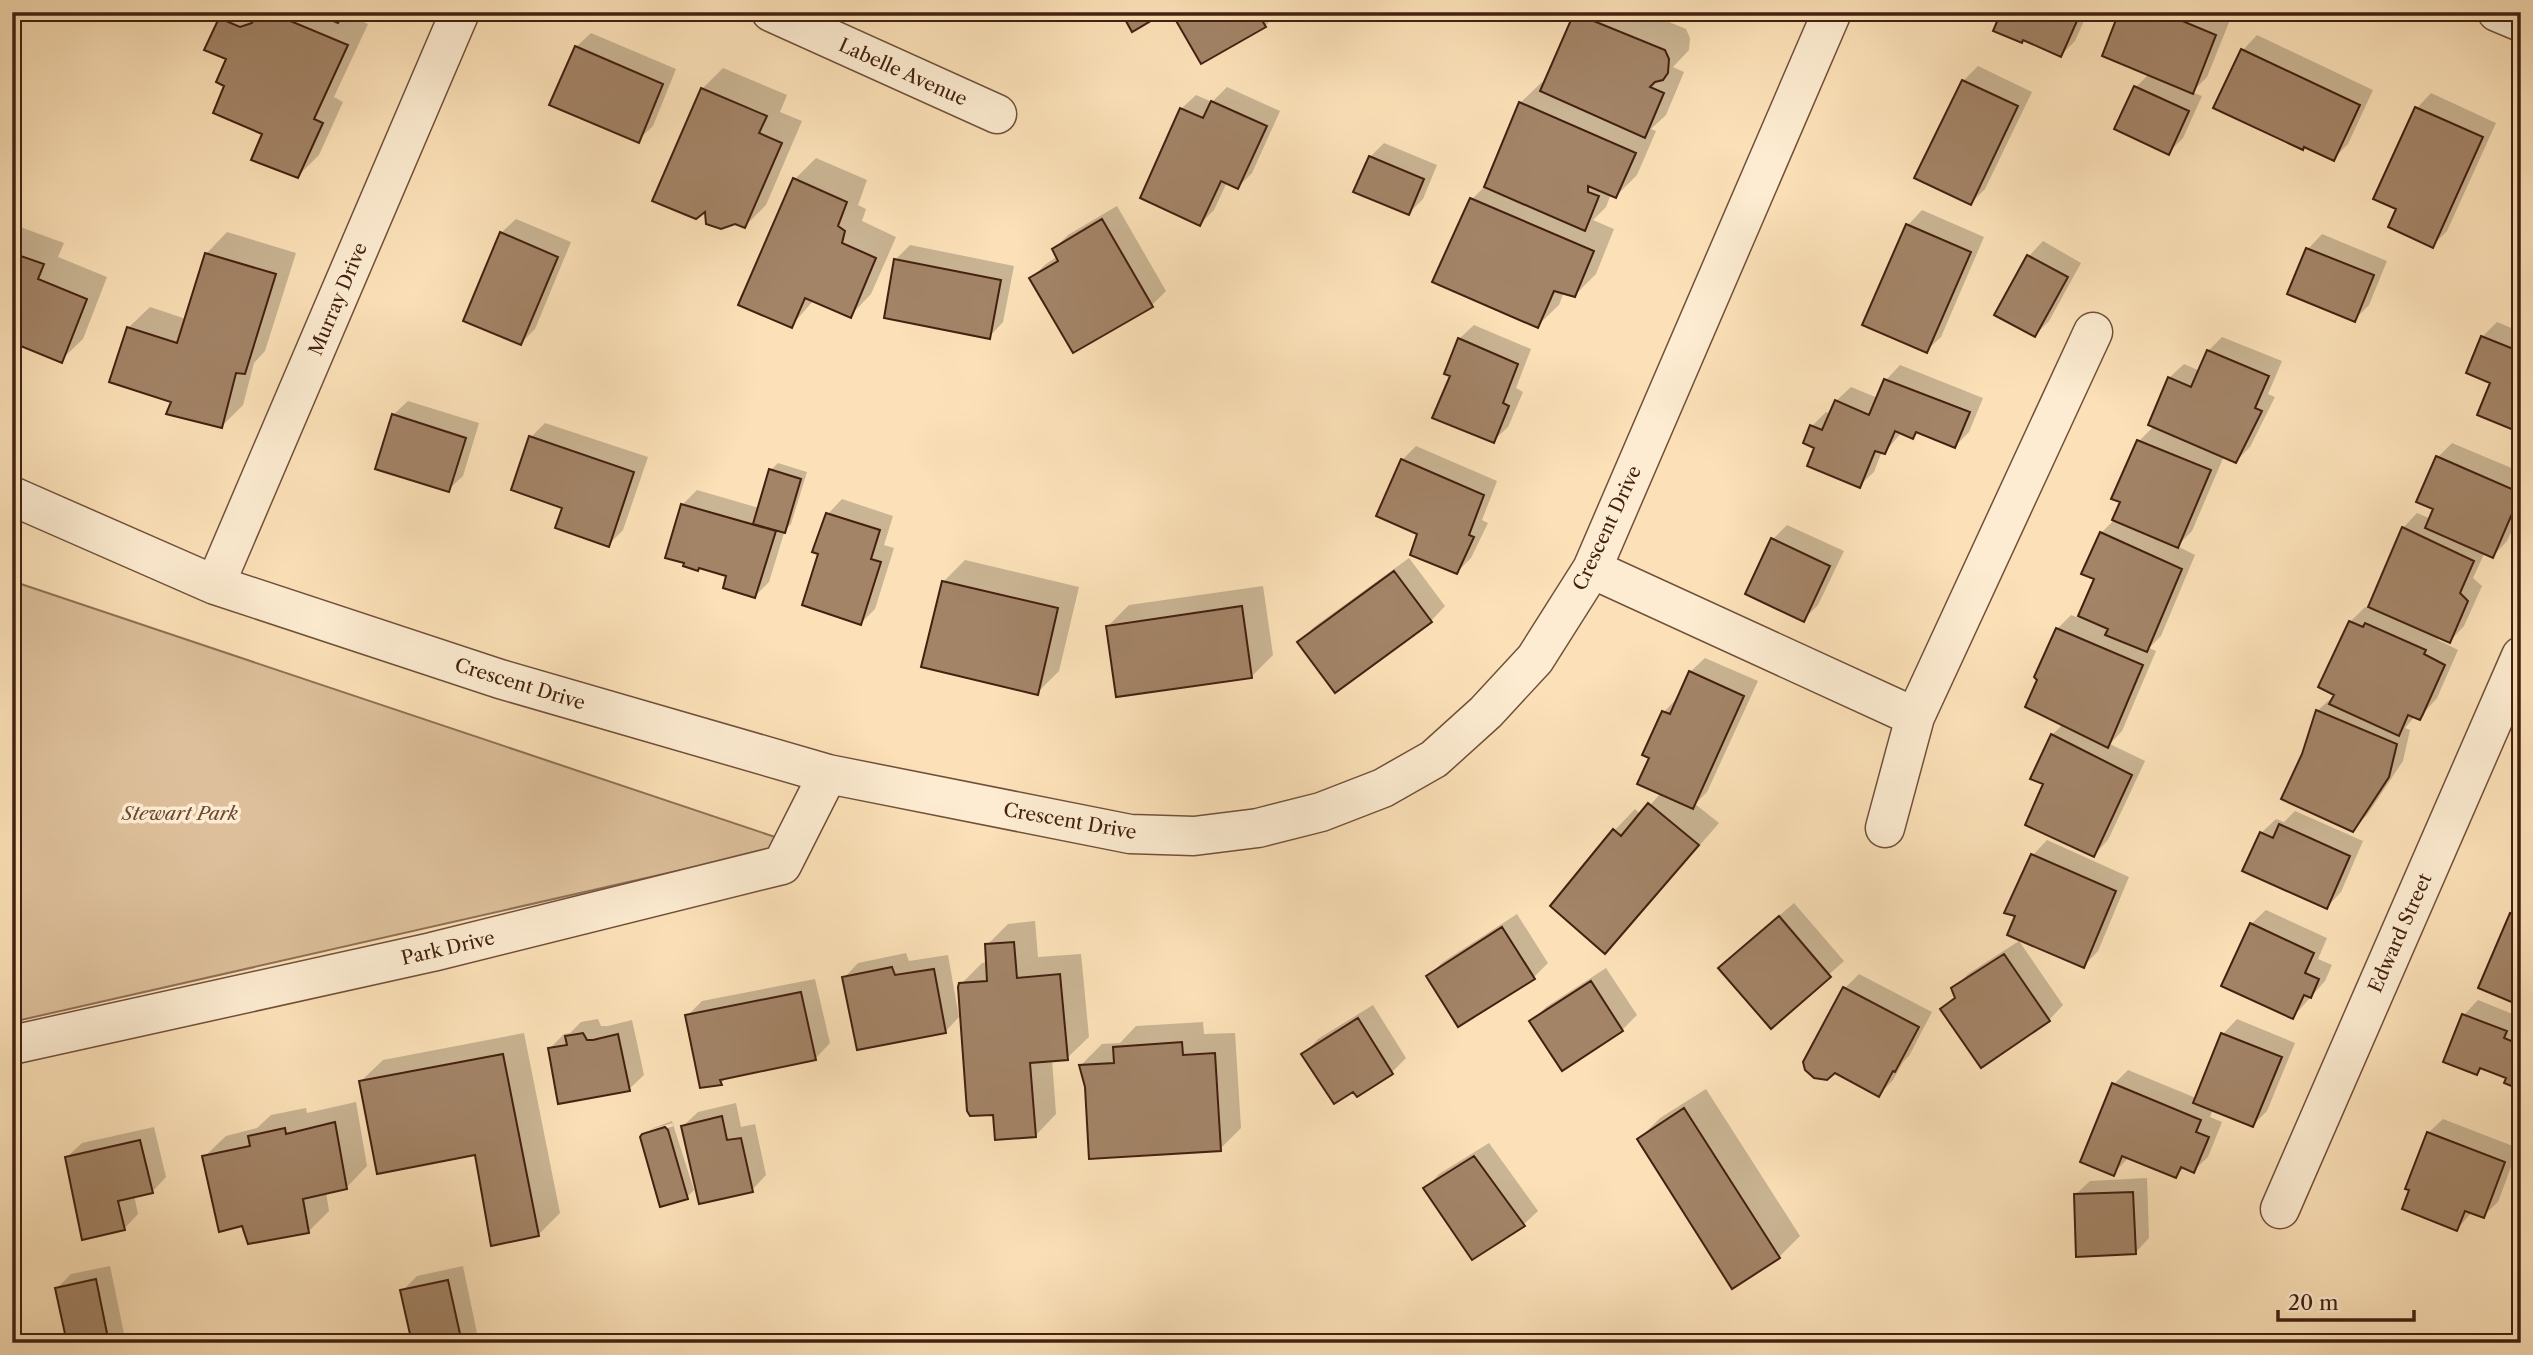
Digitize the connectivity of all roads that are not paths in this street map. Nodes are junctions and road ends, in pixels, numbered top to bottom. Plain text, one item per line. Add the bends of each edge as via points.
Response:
1 (460, 12) edge
2 (771, 12) edge
3 (1832, 12) edge
4 (2497, 12) edge
5 (2521, 23) edge
6 (997, 114) dead end
7 (2093, 332) dead end
8 (12, 496) edge
9 (1592, 569) junction
10 (215, 585) junction
11 (2521, 656) edge
12 (1915, 718) junction
13 (828, 774) junction
14 (1885, 828) dead end
15 (12, 1045) edge
16 (2280, 1209) dead end

1 - 10 street, Murray Drive
2 - 6 street, Labelle Avenue
3 - 9 street, Crescent Drive
4 - 5 street
7 - 12 street
8 - 10 street, Crescent Drive
9 - 12 street
9 - 13 street, Crescent Drive via 1535,659 1434,759 1383,788 1321,812 1258,828 1194,836 1130,834
10 - 13 street, Crescent Drive via 500,679
11 - 16 street, Edward Street
12 - 14 street
13 - 15 street, Park Drive via 782,865 432,952

